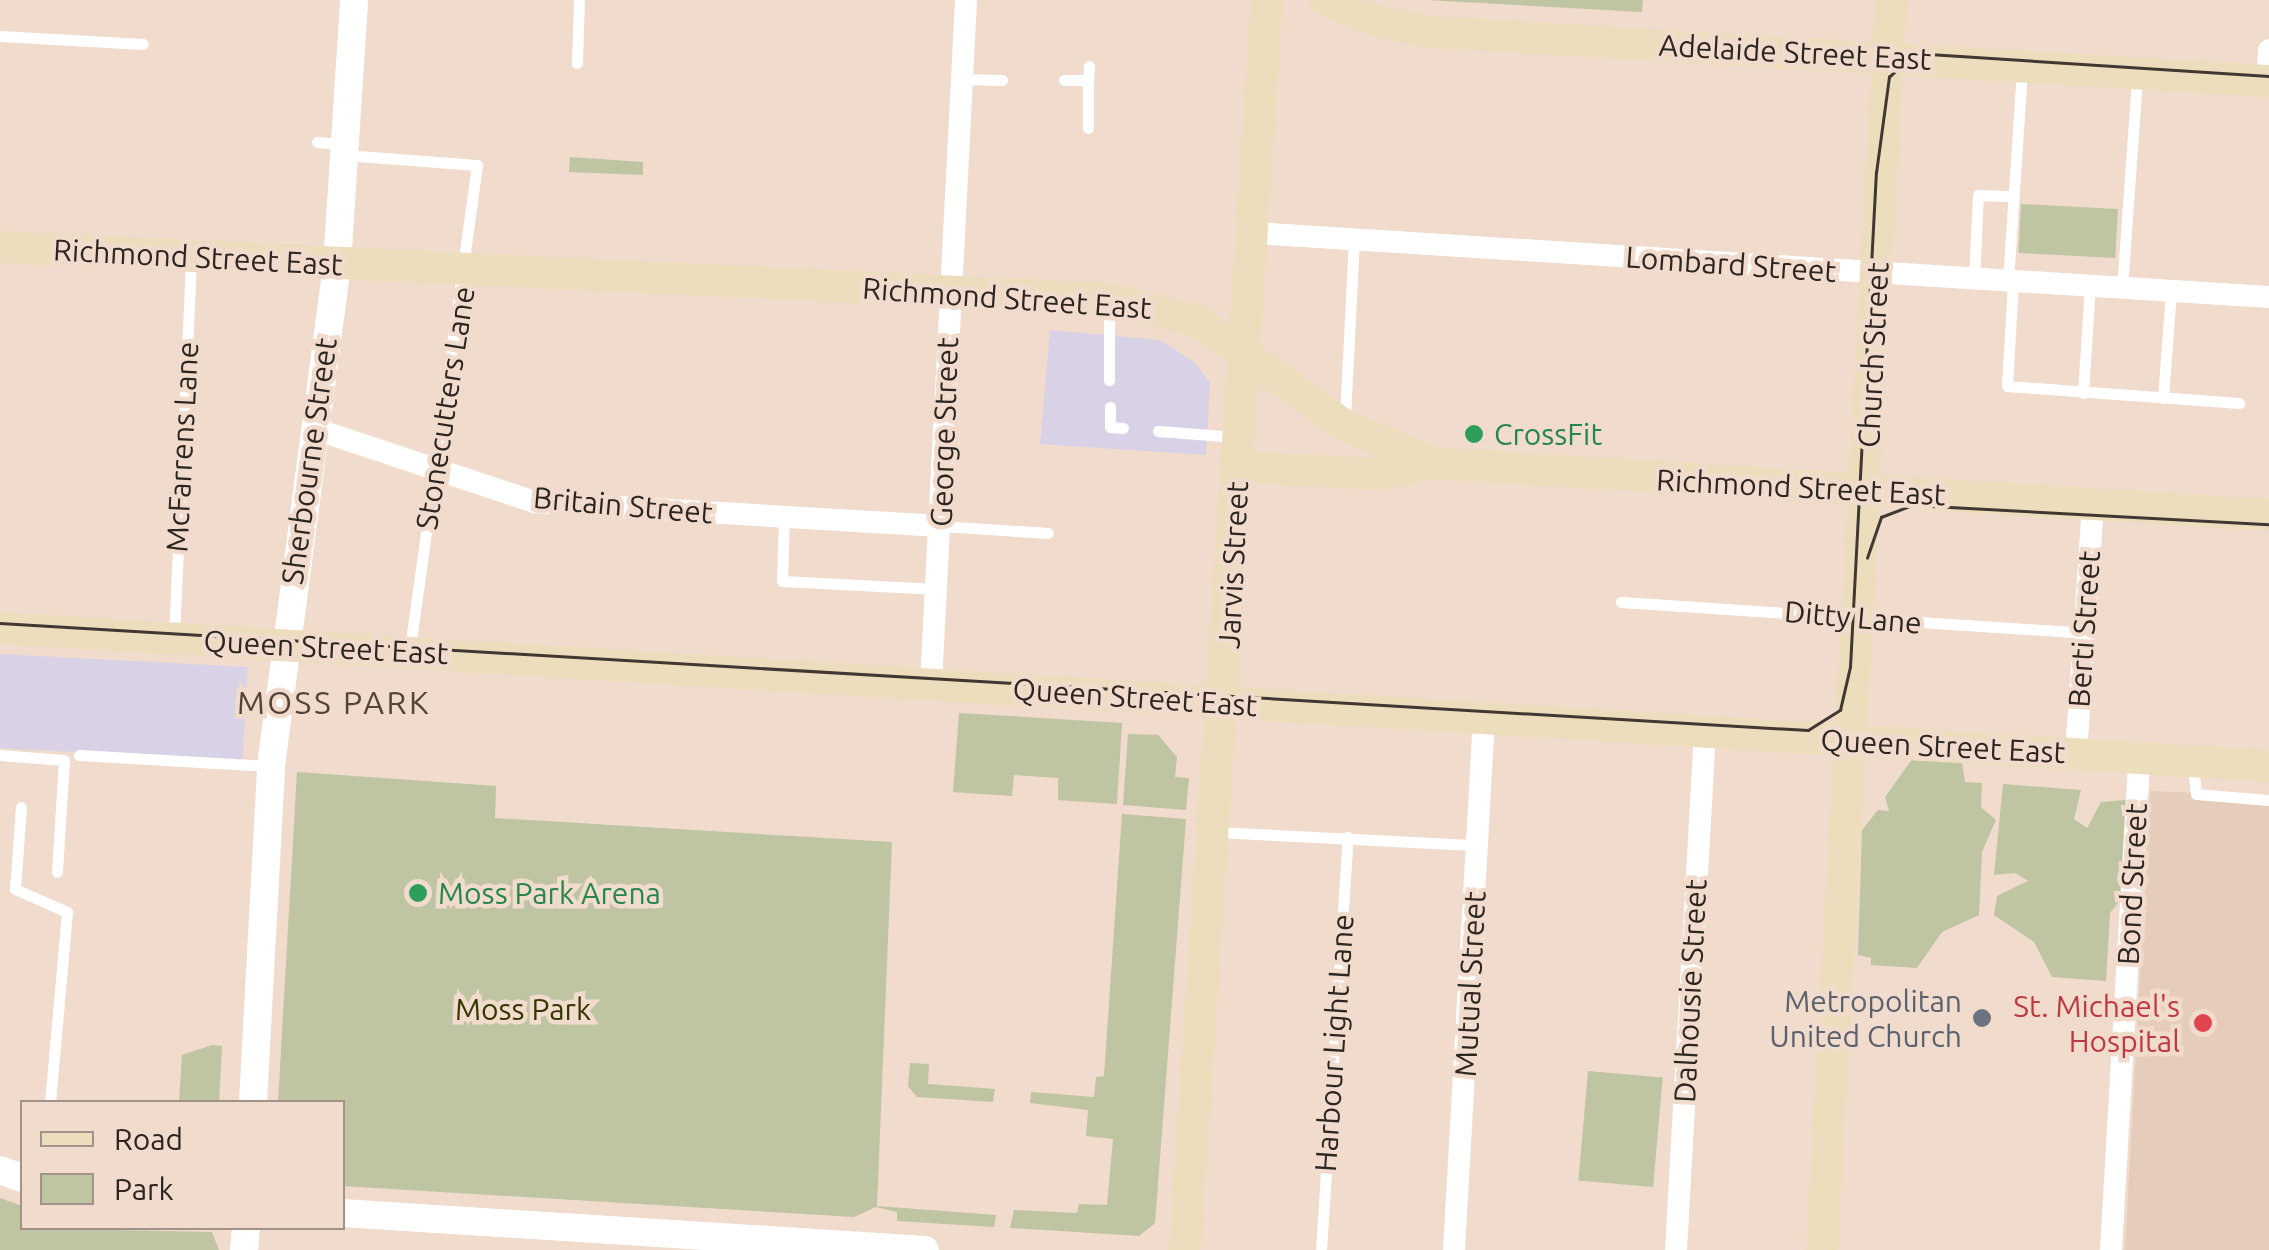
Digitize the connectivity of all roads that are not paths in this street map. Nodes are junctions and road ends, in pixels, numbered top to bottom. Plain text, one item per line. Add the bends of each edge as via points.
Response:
1 (354, 0) edge
2 (579, 0) edge
3 (966, 0) edge
4 (1267, 0) edge
5 (1325, 0) edge
6 (1891, 0) edge
7 (0, 36) edge
8 (143, 44) dead end
9 (1888, 57) junction
10 (577, 63) dead end
11 (2022, 65) junction
12 (2268, 70) edge
13 (2137, 73) junction
14 (962, 79) junction
15 (1002, 80) dead end
16 (1064, 80) dead end
17 (1088, 128) dead end
18 (317, 142) dead end
19 (346, 150) junction
20 (2014, 196) junction
21 (1254, 233) junction
22 (1354, 242) junction
23 (0, 248) edge
24 (191, 256) junction
25 (337, 264) junction
26 (465, 271) junction
27 (1876, 273) junction
28 (1974, 279) junction
29 (2011, 282) junction
30 (2090, 286) junction
31 (2122, 288) junction
32 (2171, 291) junction
33 (950, 292) junction
34 (2269, 297) edge
35 (1108, 299) junction
36 (1243, 356) junction
37 (1109, 380) dead end
38 (2083, 393) junction
39 (2163, 398) junction
40 (2239, 403) dead end
41 (1110, 407) dead end
42 (1344, 425) junction
43 (1124, 428) dead end
44 (315, 429) junction
45 (1158, 431) dead end
46 (1240, 452) junction
47 (1433, 463) junction
48 (436, 469) junction
49 (1866, 490) junction
50 (2093, 504) junction
51 (2269, 515) edge
52 (784, 518) junction
53 (940, 526) junction
54 (1048, 533) dead end
55 (937, 590) junction
56 (1622, 602) dead end
57 (1857, 619) junction
58 (0, 628) edge
59 (2084, 633) junction
60 (174, 638) junction
61 (284, 644) junction
62 (410, 652) junction
63 (931, 684) junction
64 (1226, 702) junction
65 (1484, 718) junction
66 (1705, 731) junction
67 (1851, 740) junction
68 (2076, 754) junction
69 (0, 755) edge
70 (79, 755) dead end
71 (2140, 758) junction
72 (2193, 762) junction
73 (271, 766) junction
74 (2269, 766) edge
75 (2269, 800) edge
76 (21, 807) dead end
77 (1216, 832) junction
78 (1348, 836) junction
79 (1477, 845) junction
80 (57, 872) dead end
81 (50, 1100) edge
82 (253, 1100) edge
83 (345, 1214) edge
84 (571, 1239) edge
85 (904, 1249) edge
86 (924, 1250) edge
87 (1186, 1250) edge
88 (1321, 1250) edge
89 (1454, 1250) edge
90 (1676, 1250) edge
91 (1822, 1250) edge
92 (2111, 1250) edge

1 - 19 street, Sherbourne Street
2 - 10 lane
3 - 14 street, George Street
4 - 21 main road, Jarvis Street
5 - 9 main road, Adelaide Street East via 1380,22 1431,32
6 - 9 main road, Church Street
7 - 8 lane
9 - 11 main road, Adelaide Street East
9 - 27 main road, Church Street
11 - 13 main road, Adelaide Street East
11 - 20 lane
12 - 13 main road, Adelaide Street East
13 - 31 lane
14 - 15 lane
14 - 33 street, George Street
16 - 17 lane via 1089,73
18 - 19 lane
19 - 25 street, Sherbourne Street
19 - 26 lane, Stonecutters Lane via 477,165
20 - 28 lane via 1978,195
20 - 29 lane
21 - 22 street, Lombard Street
21 - 36 main road, Jarvis Street
22 - 27 street, Lombard Street
22 - 42 lane
23 - 24 main road, Richmond Street East
24 - 25 main road, Richmond Street East
24 - 60 lane, McFarrens Lane
25 - 26 main road, Richmond Street East
25 - 44 street, Sherbourne Street
26 - 33 main road, Richmond Street East
26 - 48 lane, Stonecutters Lane
27 - 28 street, Lombard Street
27 - 49 main road, Church Street
28 - 29 street, Lombard Street
29 - 30 street, Lombard Street
29 - 38 lane via 2007,386
30 - 31 street, Lombard Street
30 - 38 lane
31 - 32 street, Lombard Street
32 - 34 street, Lombard Street
32 - 39 lane
33 - 35 main road, Richmond Street East
33 - 53 street, George Street
35 - 36 main road, Richmond Street East via 1197,321
35 - 37 lane
36 - 42 main road, Richmond Street East
36 - 46 main road, Jarvis Street
38 - 39 lane
39 - 40 lane
41 - 43 lane via 1110,427
42 - 47 main road, Richmond Street East
44 - 48 street, Britain Street
44 - 61 street, Sherbourne Street
45 - 46 lane
46 - 47 main road via 1381,474
46 - 64 main road, Jarvis Street
47 - 49 main road, Richmond Street East
48 - 52 street, Britain Street via 535,502
48 - 62 lane, Stonecutters Lane
49 - 50 main road, Richmond Street East
49 - 57 main road, Church Street
50 - 51 main road, Richmond Street East
50 - 59 street, Berti Street
52 - 53 street, Britain Street
52 - 55 lane via 782,581
53 - 54 lane
53 - 55 street, George Street
55 - 63 street, George Street
56 - 57 lane, Ditty Lane
57 - 59 lane, Ditty Lane
57 - 67 main road, Church Street
58 - 60 main road, Queen Street East
59 - 68 street, Berti Street
60 - 61 main road, Queen Street East
61 - 62 main road, Queen Street East
61 - 73 street, Sherbourne Street
62 - 63 main road, Queen Street East
63 - 64 main road, Queen Street East
64 - 65 main road, Queen Street East
64 - 77 main road, Jarvis Street
65 - 66 main road, Queen Street East
65 - 79 street, Mutual Street
66 - 67 main road, Queen Street East
66 - 90 street, Dalhousie Street
67 - 68 main road, Queen Street East
67 - 91 main road, Church Street
68 - 71 main road, Queen Street East
69 - 80 lane via 64,760
70 - 73 lane
71 - 72 main road, Queen Street East
71 - 92 street, Bond Street
72 - 74 main road, Queen Street East
72 - 75 lane via 2196,794
73 - 82 street, Sherbourne Street
76 - 81 lane via 15,889 67,912
77 - 78 lane
77 - 87 main road, Jarvis Street
78 - 79 lane
78 - 88 lane, Harbour Light Lane
79 - 89 street, Mutual Street
83 - 84 street
84 - 85 street
85 - 86 street

